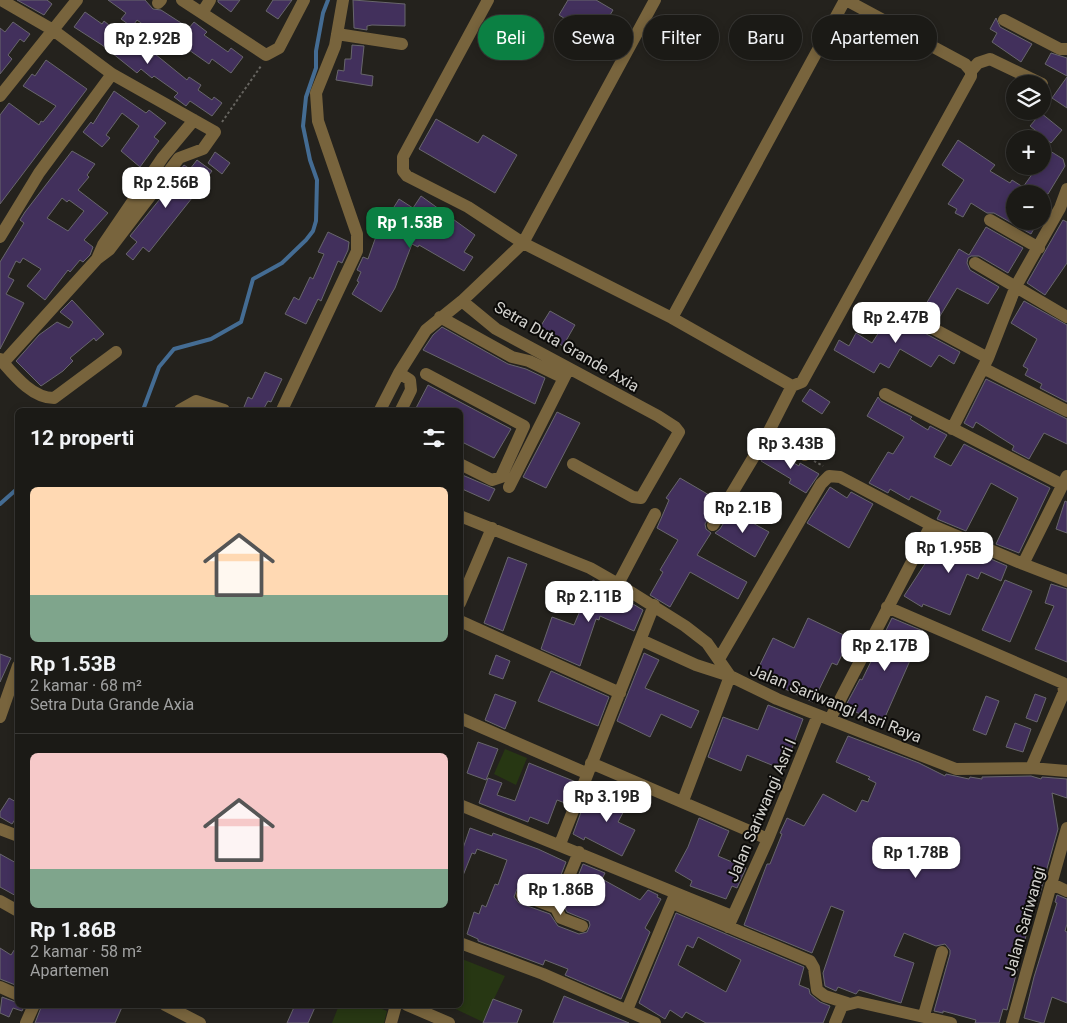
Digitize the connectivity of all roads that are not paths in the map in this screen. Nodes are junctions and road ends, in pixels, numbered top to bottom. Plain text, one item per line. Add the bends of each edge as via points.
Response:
1 (1, 0) edge
2 (77, 0) edge
3 (182, 0) edge
4 (210, 0) edge
5 (304, 0) edge
6 (343, 0) edge
7 (488, 0) edge
8 (655, 0) edge
9 (845, 0) edge
10 (202, 13) junction
11 (1004, 20) dead end
12 (53, 30) junction
13 (337, 34) junction
14 (402, 44) dead end
15 (1067, 49) edge
16 (971, 71) junction
17 (112, 74) junction
18 (1023, 75) edge
19 (0, 96) edge
20 (194, 120) junction
21 (1067, 189) edge
22 (1063, 210) edge
23 (990, 220) dead end
24 (0, 237) edge
25 (523, 243) junction
26 (1039, 248) junction
27 (98, 259) junction
28 (975, 263) dead end
29 (1016, 286) junction
30 (462, 301) junction
31 (440, 317) junction
32 (1067, 317) edge
33 (672, 318) junction
34 (921, 322) dead end
35 (116, 352) dead end
36 (2, 361) edge
37 (985, 363) junction
38 (399, 373) junction
39 (566, 373) junction
40 (426, 374) dead end
41 (792, 386) junction
42 (885, 394) dead end
43 (184, 408) edge
44 (218, 408) edge
45 (283, 408) edge
46 (381, 408) edge
47 (402, 408) edge
48 (1067, 411) edge
49 (952, 429) junction
50 (768, 433) junction
51 (805, 455) road end
52 (573, 464) dead end
53 (463, 465) edge
54 (1065, 480) edge
55 (510, 487) dead end
56 (655, 514) dead end
57 (463, 517) edge
58 (713, 524) dead end
59 (931, 525) junction
60 (492, 528) junction
61 (1023, 564) junction
62 (1067, 581) edge
63 (618, 584) junction
64 (463, 596) edge
65 (654, 605) junction
66 (887, 607) junction
67 (463, 622) edge
68 (641, 640) junction
69 (719, 659) junction
70 (15, 674) edge
71 (730, 676) junction
72 (620, 692) junction
73 (0, 717) edge
74 (824, 717) junction
75 (463, 719) edge
76 (588, 768) junction
77 (1031, 768) junction
78 (1067, 772) edge
79 (683, 801) junction
80 (463, 806) edge
81 (0, 829) edge
82 (15, 835) edge
83 (1066, 835) edge
84 (768, 839) junction
85 (560, 844) junction
86 (579, 852) junction
87 (1052, 884) junction
88 (1067, 890) edge
89 (522, 895) dead end
90 (674, 898) junction
91 (0, 901) edge
92 (556, 908) junction
93 (15, 909) edge
94 (730, 922) junction
95 (582, 926) dead end
96 (463, 944) edge
97 (942, 952) dead end
98 (0, 987) edge
99 (15, 993) edge
100 (847, 1003) junction
101 (33, 1008) edge
102 (172, 1008) edge
103 (395, 1008) edge
104 (414, 1008) edge
105 (628, 1010) junction
106 (924, 1015) junction
107 (26, 1023) edge
108 (200, 1023) edge
109 (391, 1023) edge
110 (449, 1023) edge
111 (655, 1023) edge
112 (835, 1023) edge
113 (951, 1023) edge
114 (1012, 1023) edge

1 - 12 street
2 - 12 street
3 - 10 street
4 - 10 street
5 - 10 street via 279,48 266,55
6 - 13 street
7 - 25 street via 403,157 403,171 414,182 468,207
8 - 25 street
9 - 16 street via 966,64
9 - 33 street
11 - 15 street via 1060,49
12 - 17 street
12 - 19 street
13 - 14 street
13 - 45 street via 316,93 316,104 318,121 357,234 357,251
16 - 18 street via 978,63 990,59
16 - 41 street via 970,80 802,382
17 - 20 street
17 - 24 street via 39,172
20 - 27 street via 163,157 103,245
20 - 27 street via 215,132 203,149 178,158 109,250
21 - 22 street
22 - 26 street
23 - 26 street
25 - 30 street
25 - 33 street
26 - 29 street
27 - 36 street
28 - 29 street
29 - 32 street
29 - 37 street
30 - 31 street
30 - 39 street, Setra Duta Grande Axia via 496,329
31 - 38 street via 426,330
31 - 39 street via 512,357
33 - 41 street
34 - 37 street
35 - 36 street via 54,398 35,394
37 - 48 street
37 - 49 street
38 - 46 street
38 - 47 street via 410,380 411,390
39 - 52 street, Setra Duta Grande Axia via 658,416 679,432 641,498 633,497
39 - 55 street
40 - 53 street via 524,426 496,480
41 - 50 street
42 - 49 street
43 - 44 street via 196,401
49 - 54 street
50 - 51 street
50 - 58 street
54 - 61 street
56 - 63 street
57 - 60 street, Jalan Sariwangi Asri Raya
59 - 61 street
59 - 66 street, Jalan Sariwangi Asri I
59 - 69 street via 840,477 829,476 821,484
60 - 63 street, Jalan Sariwangi Asri Raya via 590,568
60 - 64 street
61 - 62 street
63 - 65 street, Jalan Sariwangi Asri Raya
65 - 68 street
65 - 69 street, Jalan Sariwangi Asri Raya via 707,643
66 - 74 street, Jalan Sariwangi Asri I
66 - 77 street via 1063,683 1064,692
67 - 72 street
68 - 71 street
68 - 72 street
69 - 71 street, Jalan Sariwangi Asri Raya
70 - 73 street
71 - 74 street, Jalan Sariwangi Asri Raya
71 - 79 street
72 - 76 street
74 - 77 street, Jalan Sariwangi Asri Raya via 956,769
74 - 84 street, Jalan Sariwangi Asri I
75 - 76 street
76 - 79 street
76 - 85 street
77 - 78 street, Jalan Sariwangi Asri Raya
79 - 84 street
80 - 85 street
81 - 82 street
83 - 87 street, Jalan Sariwangi
84 - 94 street, Jalan Sariwangi Asri I
85 - 86 street
86 - 90 street
86 - 92 street
87 - 88 street
87 - 114 street, Jalan Sariwangi
89 - 92 street
90 - 94 street
90 - 105 street
91 - 93 street
92 - 95 street via 561,918
94 - 100 street via 810,961 817,990
96 - 105 street
97 - 106 street
98 - 99 street
100 - 106 street via 858,1002
100 - 112 street via 839,1010
101 - 107 street
102 - 108 street
103 - 109 street
104 - 110 street
105 - 111 street
106 - 113 street

